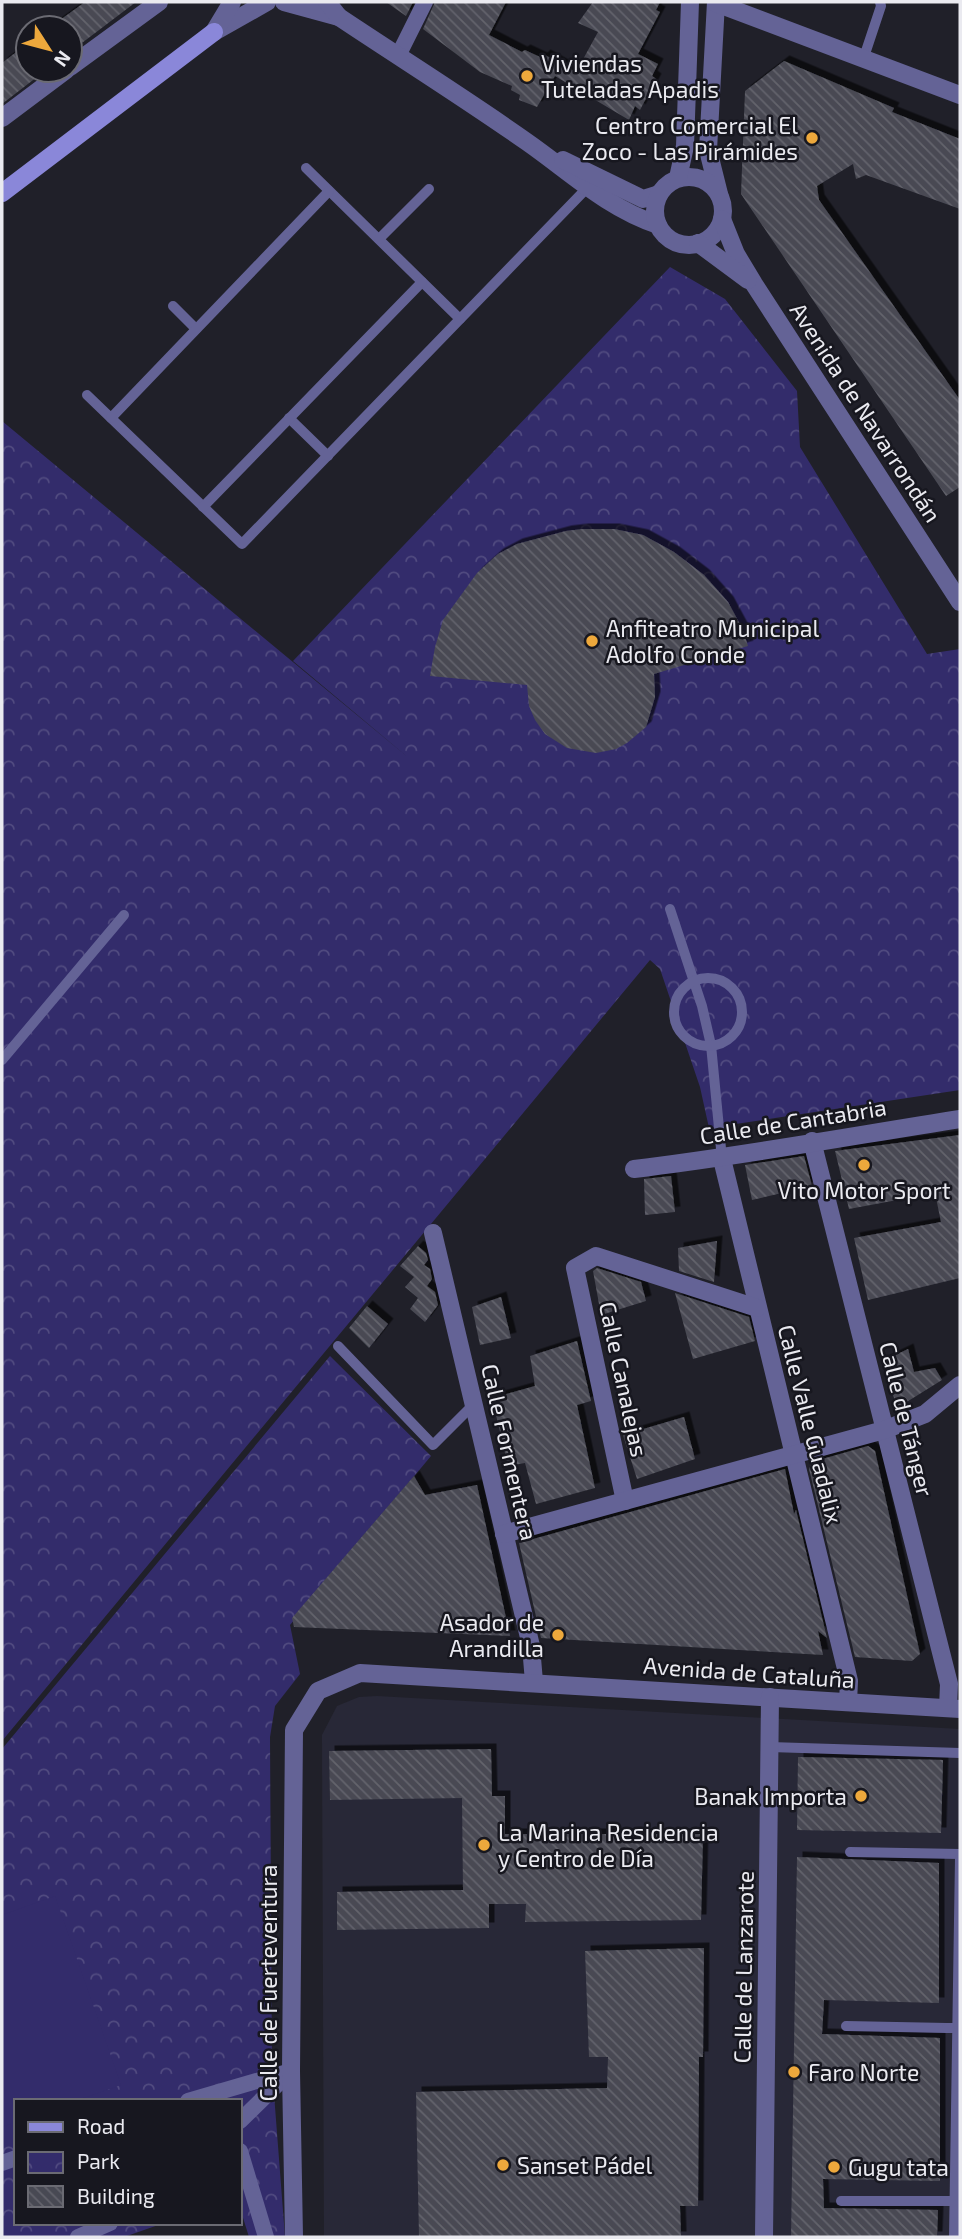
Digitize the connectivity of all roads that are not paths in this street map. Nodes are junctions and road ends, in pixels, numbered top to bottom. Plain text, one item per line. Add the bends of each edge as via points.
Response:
1 (159, 2) edge
2 (232, 2) edge
3 (267, 2) edge
4 (284, 2) edge
5 (327, 2) edge
6 (425, 2) edge
7 (690, 2) edge
8 (716, 2) edge
9 (880, 2) edge
10 (339, 17) junction
11 (215, 32) junction
12 (398, 56) junction
13 (84, 57) edge
14 (864, 57) junction
15 (48, 84) edge
16 (960, 95) edge
17 (2, 118) edge
18 (529, 143) junction
19 (306, 168) dead end
20 (678, 178) junction
21 (587, 188) junction
22 (429, 189) dead end
23 (329, 191) junction
24 (2, 193) edge
25 (659, 194) junction
26 (719, 194) junction
27 (722, 219) junction
28 (658, 225) junction
29 (379, 239) junction
30 (698, 243) junction
31 (422, 282) junction
32 (754, 284) junction
33 (173, 306) dead end
34 (460, 319) junction
35 (196, 329) junction
36 (88, 395) dead end
37 (111, 418) junction
38 (289, 418) junction
39 (328, 456) junction
40 (203, 507) junction
41 (959, 597) edge
42 (670, 908) dead end
43 (124, 915) dead end
44 (694, 981) junction
45 (711, 1045) junction
46 (2, 1060) edge
47 (960, 1119) edge
48 (813, 1142) junction
49 (722, 1158) junction
50 (634, 1169) dead end
51 (433, 1233) dead end
52 (757, 1308) junction
53 (338, 1346) dead end
54 (960, 1385) edge
55 (474, 1405) junction
56 (884, 1430) junction
57 (793, 1454) junction
58 (625, 1501) junction
59 (505, 1534) junction
60 (534, 1682) junction
61 (770, 1698) junction
62 (848, 1702) junction
63 (954, 1709) edge
64 (294, 1730) joint
65 (770, 1747) junction
66 (960, 1753) edge
67 (850, 1852) dead end
68 (957, 1855) edge
69 (846, 2026) dead end
70 (960, 2028) edge
71 (290, 2071) junction
72 (223, 2096) edge
73 (202, 2099) edge
74 (242, 2119) edge
75 (242, 2158) edge
76 (841, 2201) dead end
77 (960, 2201) edge
78 (105, 2225) edge
79 (78, 2237) edge
80 (265, 2237) edge
81 (294, 2237) edge
82 (764, 2237) edge
83 (954, 2237) edge

1 - 13 street
2 - 11 street
3 - 11 street
4 - 10 street
5 - 10 street
6 - 12 street
7 - 20 street via 685,146
8 - 14 street
8 - 26 street via 708,150
9 - 14 lane
10 - 12 street
11 - 24 main road
12 - 18 street
14 - 16 street
15 - 17 street
18 - 21 street
18 - 25 street via 643,199
19 - 23 lane
20 - 25 street
20 - 26 street via 706,181
21 - 28 street
21 - 34 lane
22 - 29 lane
23 - 29 lane
23 - 35 lane
25 - 28 street via 655,209
26 - 27 street
27 - 30 street via 709,239
27 - 32 street, Avenida de Navarrondán
28 - 30 street via 673,241
29 - 31 lane
30 - 32 street, Avenida de Navarrondán
31 - 34 lane
31 - 38 lane
32 - 41 street, Avenida de Navarrondán
33 - 35 lane
34 - 39 lane
35 - 37 lane
36 - 37 lane
37 - 40 lane
38 - 39 lane
38 - 40 lane
39 - 40 lane via 242,544
42 - 44 lane
43 - 46 lane
44 - 45 lane
44 - 45 lane via 678,996 674,1016 683,1035
44 - 45 lane via 719,980 735,992 740,1003 739,1026 723,1042
45 - 49 lane
47 - 48 street, Calle de Cantabria
48 - 49 street, Calle de Cantabria
48 - 56 street, Calle de Tánger
49 - 50 street, Calle de Cantabria
49 - 52 street, Calle Valle Guadalix
51 - 55 street, Calle Formentera
52 - 57 street, Calle Valle Guadalix
52 - 58 street, Calle Canalejas via 596,1256 575,1268
53 - 55 lane via 433,1445
54 - 56 street via 925,1414
55 - 59 street, Calle Formentera
56 - 57 street
56 - 63 street, Calle de Tánger
57 - 58 street
57 - 62 street, Calle Valle Guadalix via 849,1681
58 - 59 street
59 - 60 street, Calle Formentera via 531,1646
60 - 61 street, Avenida de Cataluña
60 - 64 street, Avenida de Cataluña via 360,1672 318,1691
61 - 62 street, Avenida de Cataluña
61 - 65 street, Calle de Lanzarote
62 - 63 street, Avenida de Cataluña
64 - 71 street, Calle de Fuerteventura
65 - 66 lane
65 - 82 street, Calle de Lanzarote
67 - 68 lane
68 - 83 lane
69 - 70 lane, bridge
71 - 72 street
71 - 74 street
71 - 81 street, Calle de Fuerteventura
72 - 73 street
75 - 80 street
76 - 77 lane, bridge
78 - 79 street

